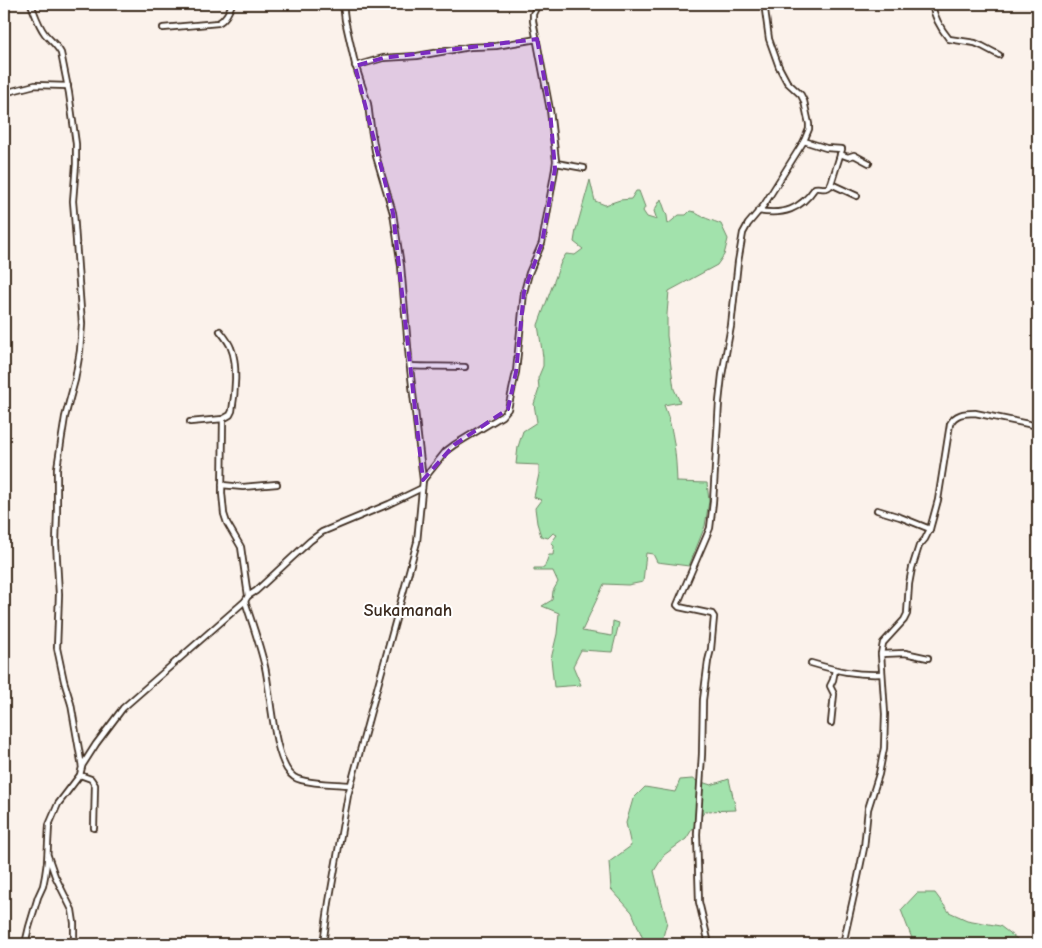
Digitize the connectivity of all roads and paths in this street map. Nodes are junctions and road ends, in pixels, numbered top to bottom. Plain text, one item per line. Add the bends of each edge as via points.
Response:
1 (31, 4) edge
2 (232, 4) edge
3 (343, 4) edge
4 (532, 4) edge
5 (537, 4) edge
6 (769, 4) edge
7 (932, 4) edge
8 (164, 28) dead end
9 (537, 38) junction
10 (999, 55) dead end
11 (355, 66) junction
12 (68, 86) junction
13 (4, 93) edge
14 (804, 142) junction
15 (840, 154) junction
16 (556, 163) junction
17 (869, 163) dead end
18 (584, 168) dead end
19 (831, 184) junction
20 (857, 196) dead end
21 (758, 211) junction
22 (220, 331) dead end
23 (410, 366) junction
24 (465, 368) dead end
25 (223, 420) junction
26 (190, 422) dead end
27 (1038, 426) edge
28 (423, 480) junction
29 (277, 484) dead end
30 (222, 485) junction
31 (422, 488) junction
32 (877, 510) dead end
33 (930, 529) junction
34 (246, 599) junction
35 (881, 654) junction
36 (928, 658) dead end
37 (811, 663) dead end
38 (836, 670) junction
39 (882, 674) junction
40 (831, 723) dead end
41 (82, 767) junction
42 (80, 775) junction
43 (351, 785) junction
44 (94, 828) dead end
45 (47, 851) junction
46 (25, 944) edge
47 (74, 944) edge
48 (323, 944) edge
49 (709, 944) edge
50 (843, 944) edge

1 - 12 street via 40,26 61,53
2 - 8 street via 221,22
3 - 11 street
4 - 5 street
5 - 9 street via 533,14
6 - 14 street via 765,10 769,39 779,67 804,101 809,124
7 - 10 street via 949,39 974,43
9 - 11 street via 496,46 383,58
9 - 16 street
11 - 23 street via 368,104 376,156 392,213 401,266
12 - 13 street via 36,85
12 - 41 street via 76,144 73,207 82,324 75,380 57,468 57,648
14 - 15 street via 841,148
14 - 21 street
15 - 17 street via 854,155
15 - 19 street
16 - 18 street
16 - 28 street via 542,242 524,292 516,372 508,409 502,416 454,444
19 - 20 street
19 - 21 street via 829,188 815,188 807,199 790,210
21 - 49 street via 743,233 738,262 719,402 710,528 677,605 714,617 703,700 697,834 699,902
22 - 25 street via 232,350 235,370 232,411
23 - 24 street
23 - 28 street
25 - 26 street
25 - 30 street
27 - 33 street via 976,413 954,418 950,424
28 - 31 street
29 - 30 street
30 - 34 street via 224,514 242,551
31 - 34 street via 322,532
31 - 43 street via 417,542
32 - 33 street
33 - 35 street via 919,546 912,568 906,617 882,642
34 - 41 street via 123,708
34 - 43 street via 266,668 277,744 289,773 300,780
35 - 36 street via 904,653
35 - 39 street
37 - 38 street
38 - 39 street via 853,674
38 - 40 street via 830,686 834,694
39 - 50 street via 886,726 882,760 868,805 864,848
41 - 42 street
42 - 44 street via 91,779 95,785
42 - 45 street via 58,804 49,825
43 - 48 street
45 - 46 street via 43,886
45 - 47 street via 72,910

